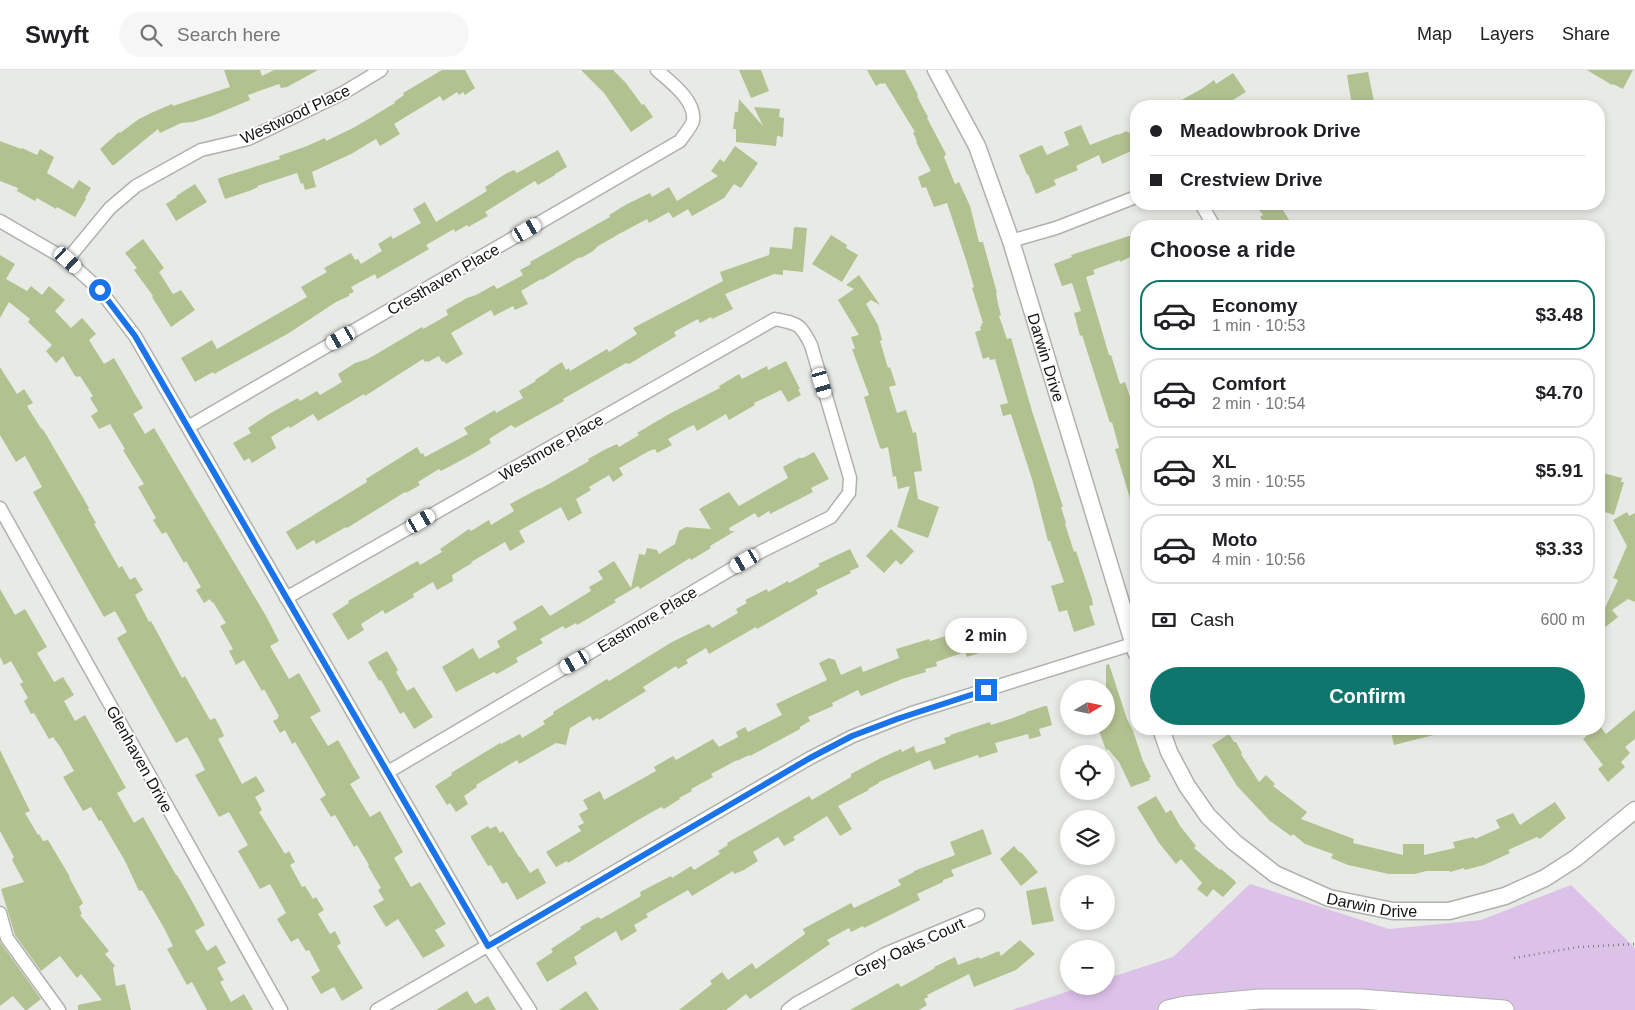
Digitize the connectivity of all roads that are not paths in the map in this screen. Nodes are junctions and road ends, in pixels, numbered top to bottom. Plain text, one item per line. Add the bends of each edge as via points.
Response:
1 (381, 70) edge
2 (658, 70) edge
3 (936, 70) edge
4 (1130, 199) edge
5 (0, 221) edge
6 (1011, 241) junction
7 (68, 260) junction
8 (188, 427) junction
9 (0, 508) edge
10 (831, 517) joint
11 (286, 598) junction
12 (1130, 630) edge
13 (1130, 648) edge
14 (1163, 735) edge
15 (388, 772) junction
16 (1635, 810) edge
17 (0, 913) edge
18 (978, 916) dead end
19 (488, 946) junction
20 (59, 1010) edge
21 (280, 1010) edge
22 (377, 1010) edge
23 (530, 1010) edge
24 (788, 1010) edge
25 (1168, 1010) edge
26 (1504, 1010) edge

1 - 7 street, Westwood Place via 343,93 248,139 201,150 136,186 110,208
2 - 8 street, Cresthaven Place via 691,105 693,121 680,141
3 - 6 street, Darwin Drive via 977,146
4 - 6 street via 1056,228
5 - 7 street
6 - 12 street, Darwin Drive
7 - 8 street via 100,290 135,336
8 - 11 street
9 - 21 street, Glenhaven Drive
10 - 11 street, Westmore Place via 849,493 850,478 811,345 802,328 795,323 775,319
10 - 15 street, Eastmore Place via 762,551
11 - 15 street
13 - 19 street via 912,713 852,736
14 - 16 street, Darwin Drive via 1187,786 1208,816 1234,842 1275,874 1329,898 1393,911 1449,911 1505,896 1545,878 1576,858
15 - 19 street
17 - 20 street via 7,938
18 - 24 street, Grey Oaks Court via 885,954
19 - 22 street
19 - 23 street
25 - 26 main road via 1259,999 1360,999

